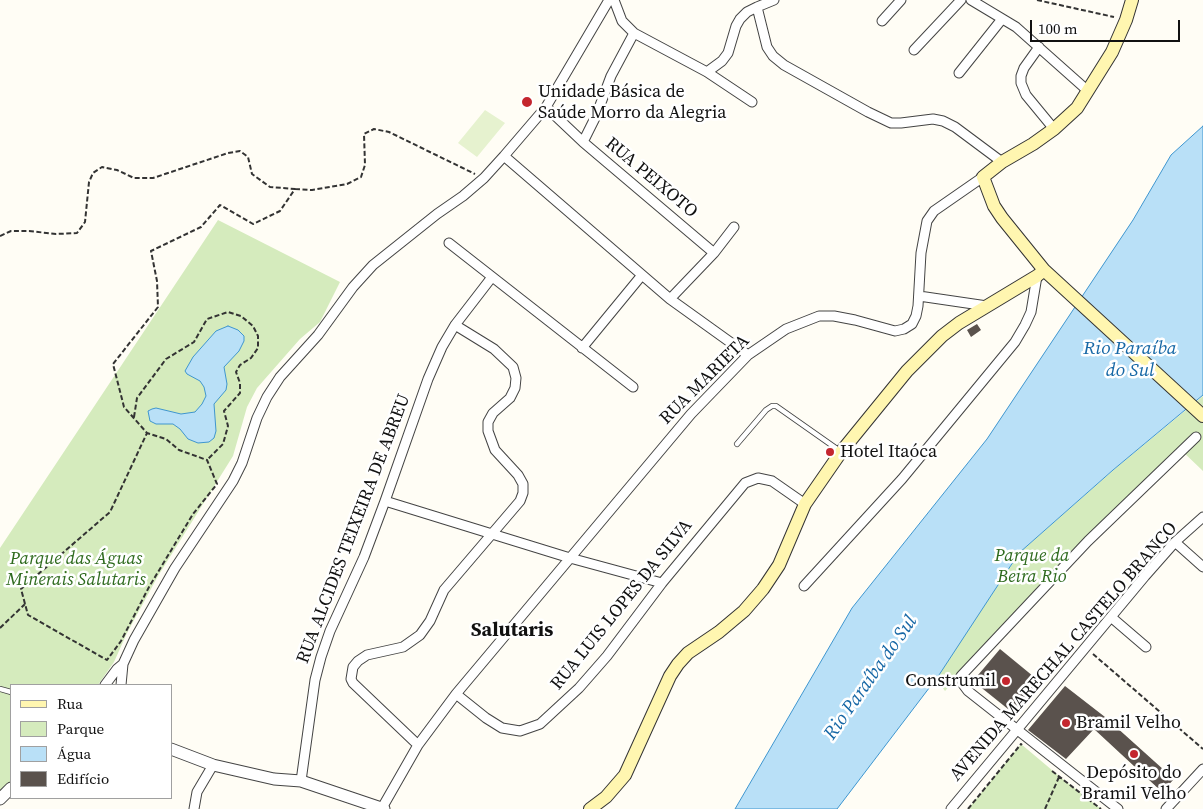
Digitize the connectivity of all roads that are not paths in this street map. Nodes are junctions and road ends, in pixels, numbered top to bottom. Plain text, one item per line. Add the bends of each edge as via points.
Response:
1 (609, 0) edge
2 (614, 0) edge
3 (774, 0) edge
4 (901, 0) edge
5 (961, 0) edge
6 (971, 0) edge
7 (1132, 0) edge
8 (757, 7) junction
9 (1002, 19) junction
10 (882, 21) dead end
11 (634, 33) junction
12 (1039, 46) junction
13 (914, 50) dead end
14 (707, 72) junction
15 (959, 73) dead end
16 (1088, 91) junction
17 (752, 102) dead end
18 (546, 107) junction
19 (1054, 129) junction
20 (584, 142) junction
21 (504, 156) junction
22 (1002, 162) junction
23 (983, 177) junction
24 (734, 227) dead end
25 (449, 243) dead end
26 (714, 252) junction
27 (1041, 273) junction
28 (642, 275) junction
29 (492, 276) junction
30 (919, 296) junction
31 (670, 299) junction
32 (987, 306) junction
33 (455, 325) junction
34 (582, 348) junction
35 (748, 355) junction
36 (633, 387) dead end
37 (1203, 415) edge
38 (1196, 438) dead end
39 (737, 444) dead end
40 (841, 452) junction
41 (386, 502) junction
42 (805, 504) junction
43 (1203, 517) edge
44 (492, 534) junction
45 (1175, 542) junction
46 (570, 558) junction
47 (1203, 567) edge
48 (662, 583) junction
49 (804, 586) dead end
50 (1111, 617) junction
51 (1146, 647) dead end
52 (123, 664) junction
53 (106, 684) edge
54 (121, 684) edge
55 (456, 694) junction
56 (1016, 729) junction
57 (418, 745) junction
58 (172, 750) edge
59 (213, 765) junction
60 (1203, 768) edge
61 (301, 781) junction
62 (10, 789) edge
63 (0, 799) edge
64 (1169, 808) edge
65 (194, 809) edge
66 (383, 809) edge
67 (590, 809) edge
68 (951, 809) edge
69 (1118, 809) edge

1 - 18 street
2 - 11 street via 622,21
3 - 8 street
4 - 10 street
5 - 13 street
6 - 9 street
7 - 16 main road via 1112,52
8 - 14 street via 740,19 728,53
8 - 22 street via 767,47 784,65 891,123 944,121
9 - 12 street
9 - 15 street
11 - 14 street
11 - 20 street via 611,76
12 - 16 street
12 - 19 street via 1024,68 1021,83 1026,95
14 - 17 street
16 - 19 main road via 1070,116
18 - 20 street, RUA PEIXOTO
18 - 21 street
19 - 22 main road
20 - 26 street, RUA PEIXOTO
21 - 28 street
21 - 52 street via 484,178 373,265 280,377 257,418 233,481 175,568
22 - 23 main road
23 - 27 main road via 994,206
23 - 30 street, RUA MARIETA via 934,211 927,221 921,253
24 - 26 street
25 - 29 street
26 - 31 street
27 - 32 main road
27 - 37 main road via 1059,282
27 - 49 street via 1030,312 1015,342 902,479
28 - 31 street
28 - 34 street
29 - 33 street, RUA ALCIDES TEIXEIRA DE ABREU
29 - 34 street
30 - 32 street
30 - 35 street, RUA MARIETA via 916,316 904,329 895,331 855,320 819,316 786,329
31 - 35 street
32 - 40 main road via 959,323 924,353
33 - 41 street, RUA ALCIDES TEIXEIRA DE ABREU via 428,379
33 - 44 street via 494,348 512,367 516,378 510,398 488,422 488,432 495,450 523,484 523,493
34 - 36 street
35 - 46 street, RUA MARIETA via 691,414
38 - 56 street via 1088,541 964,670 960,679 968,691
39 - 40 lane via 766,410 776,406
40 - 42 main road
41 - 44 street
41 - 61 street, RUA ALCIDES TEIXEIRA DE ABREU via 321,657
42 - 48 street, RUA LUIS LOPES DA SILVA via 772,481 749,480
42 - 67 main road via 779,566 744,611 678,664 625,775 606,797
43 - 45 street, AVENIDA MARECHAL CASTELO BRANCO
44 - 46 street
44 - 57 street via 444,590 420,635 403,647 368,655 353,667 353,683
45 - 47 street
45 - 50 street, AVENIDA MARECHAL CASTELO BRANCO
46 - 48 street
46 - 55 street, RUA MARIETA
48 - 55 street, RUA LUIS LOPES DA SILVA via 607,656 579,688 540,724 520,732 502,728
50 - 51 street
50 - 56 street, AVENIDA MARECHAL CASTELO BRANCO
52 - 53 street
52 - 54 street
55 - 57 street, RUA MARIETA
56 - 68 street, AVENIDA MARECHAL CASTELO BRANCO
56 - 69 street
57 - 66 street, RUA MARIETA
58 - 59 street
59 - 61 street via 274,779
59 - 65 street via 198,792
60 - 64 street
61 - 66 street
62 - 63 street

